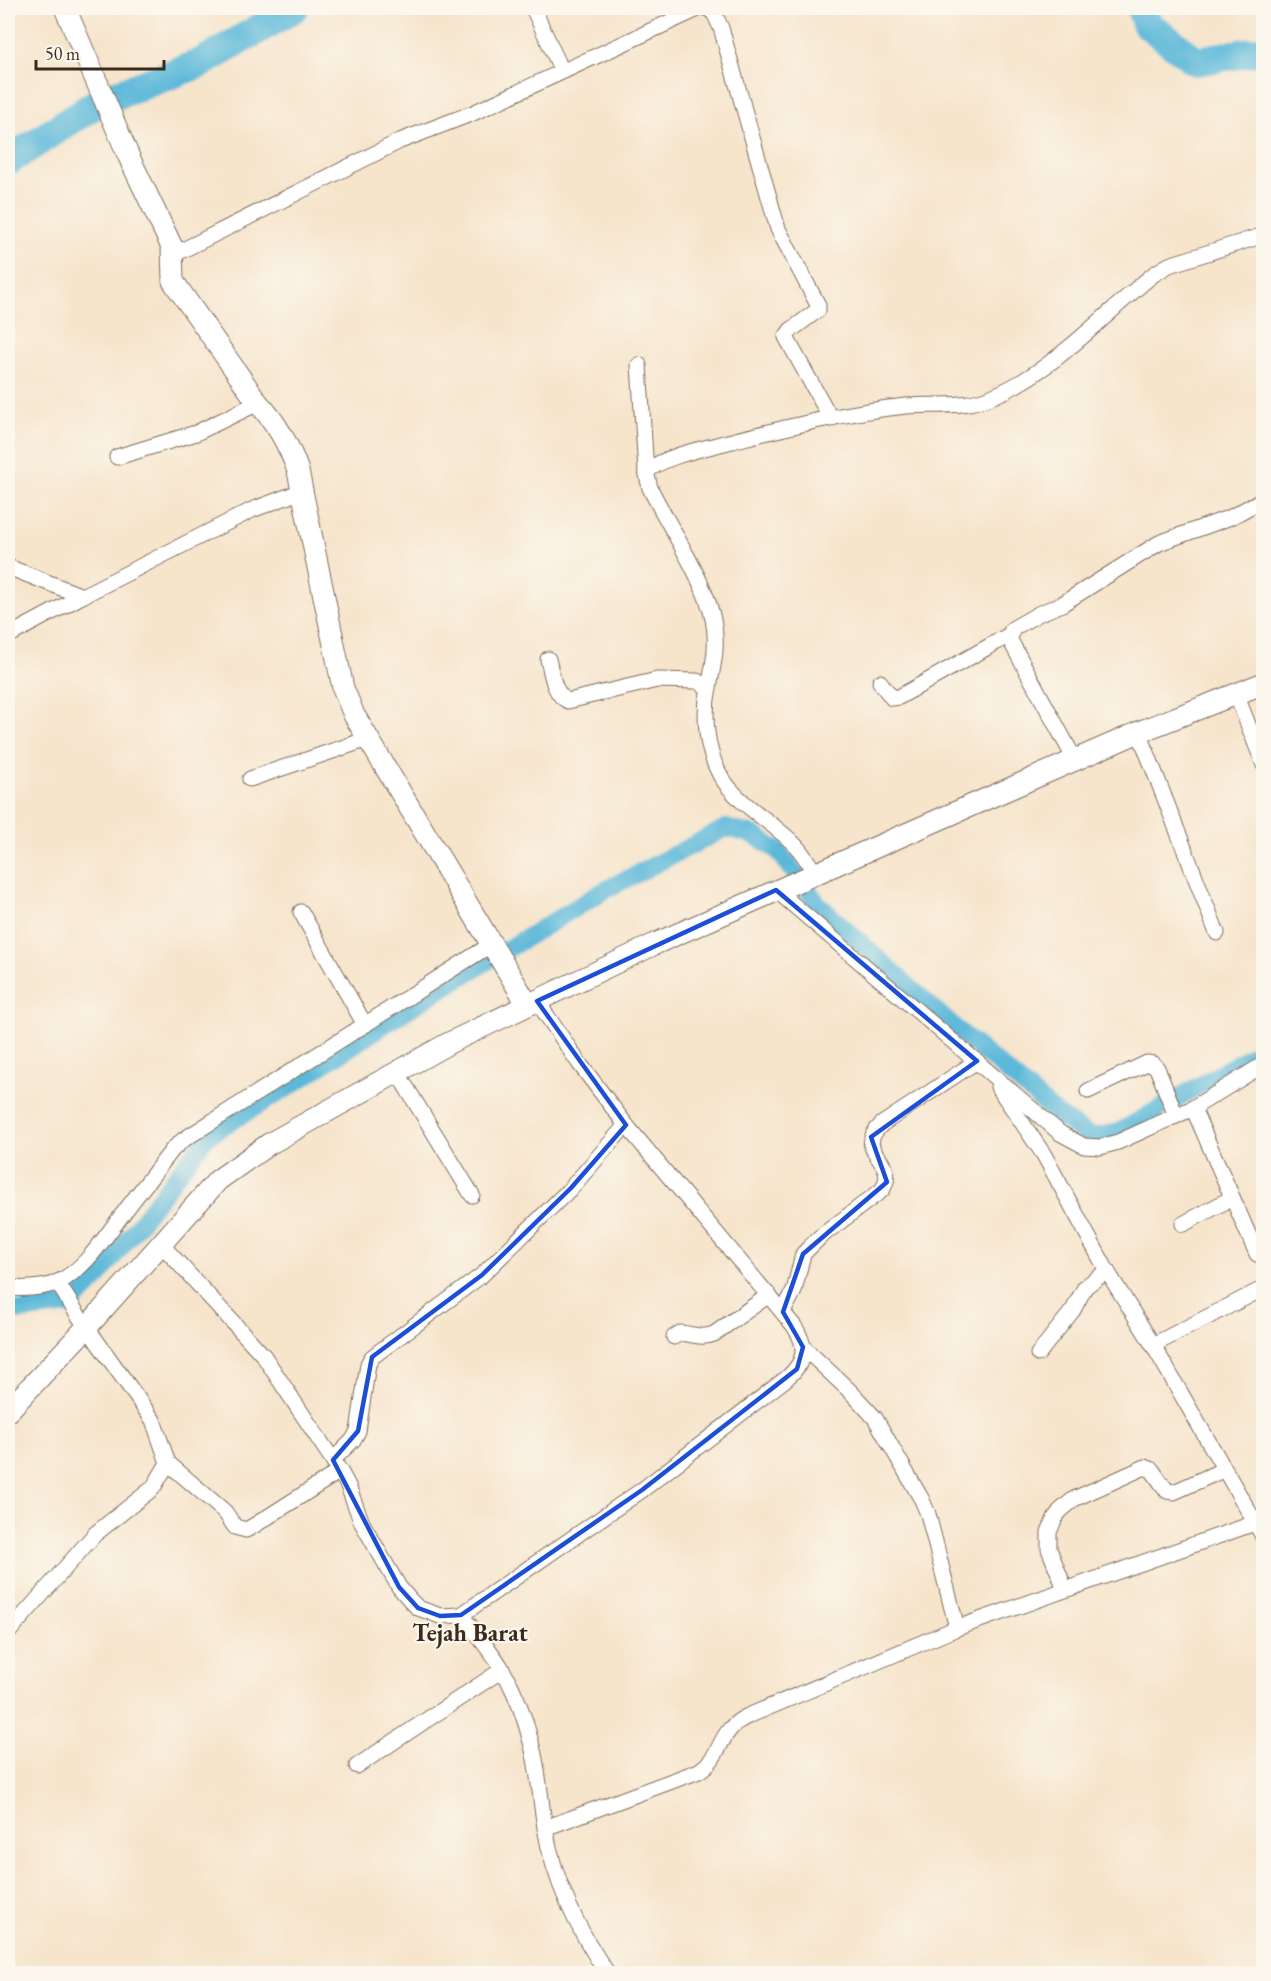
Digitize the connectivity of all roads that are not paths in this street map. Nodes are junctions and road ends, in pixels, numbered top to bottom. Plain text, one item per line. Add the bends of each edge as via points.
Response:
1 (533, 8) edge
2 (700, 8) edge
3 (707, 8) edge
4 (68, 14) edge
5 (562, 71) junction
6 (1263, 235) edge
7 (173, 255) junction
8 (639, 365) dead end
9 (258, 403) junction
10 (831, 419) junction
11 (117, 457) dead end
12 (646, 471) junction
13 (302, 491) junction
14 (1263, 499) edge
15 (8, 567) edge
16 (82, 596) junction
17 (8, 636) edge
18 (1013, 642) junction
19 (548, 659) dead end
20 (880, 682) dead end
21 (1263, 683) edge
22 (709, 688) junction
23 (1236, 694) junction
24 (1139, 732) junction
25 (368, 739) junction
26 (1074, 760) junction
27 (1263, 765) edge
28 (250, 780) dead end
29 (811, 874) junction
30 (781, 887) junction
31 (301, 912) dead end
32 (1217, 933) dead end
33 (498, 955) junction
34 (533, 1003) junction
35 (365, 1025) junction
36 (1263, 1064) edge
37 (982, 1065) junction
38 (397, 1072) junction
39 (1088, 1091) dead end
40 (1173, 1107) junction
41 (1193, 1108) junction
42 (626, 1125) junction
43 (1060, 1133) junction
44 (1044, 1155) junction
45 (472, 1195) dead end
46 (1232, 1198) junction
47 (1183, 1224) dead end
48 (161, 1244) junction
49 (1257, 1254) dead end
50 (1107, 1271) junction
51 (61, 1287) junction
52 (8, 1288) edge
53 (1263, 1288) edge
54 (769, 1295) junction
55 (783, 1312) junction
56 (83, 1321) junction
57 (674, 1337) dead end
58 (1153, 1345) junction
59 (803, 1347) junction
60 (1038, 1354) dead end
61 (8, 1412) edge
62 (168, 1462) junction
63 (336, 1465) junction
64 (1225, 1469) junction
65 (1255, 1523) junction
66 (1263, 1538) edge
67 (1065, 1589) junction
68 (461, 1615) junction
69 (957, 1628) junction
70 (8, 1633) edge
71 (502, 1670) junction
72 (357, 1766) dead end
73 (545, 1828) junction
74 (608, 1974) edge

1 - 5 street
2 - 5 street
3 - 10 street via 721,28 778,229 818,305 818,310 786,337
4 - 7 main road
5 - 7 street via 473,113 399,141
6 - 10 street via 1154,273 1059,355 992,397 956,405 908,406
7 - 9 main road via 172,277 177,289
8 - 12 street
9 - 11 street via 196,432
9 - 13 main road via 289,446
10 - 12 street via 672,457
12 - 22 street via 650,488 701,586 712,617 716,641
13 - 16 street via 252,510
13 - 25 main road via 343,688
14 - 18 street via 1231,518 1142,552 1062,604 1022,622 1012,629
15 - 16 street
16 - 17 street
18 - 20 street via 899,697 892,698
18 - 26 street
19 - 22 street via 555,688 568,701 657,680 697,681
21 - 23 main road
22 - 29 street via 706,728 709,750 720,775 732,792 795,845
23 - 24 main road
23 - 27 street
24 - 26 main road
24 - 32 street
25 - 28 street
25 - 33 main road
26 - 29 main road
29 - 30 main road
30 - 34 main road
30 - 37 street
31 - 35 street
33 - 34 main road
33 - 35 street
34 - 38 main road
34 - 42 street
35 - 51 street via 183,1140 95,1251
36 - 41 street
37 - 43 street
37 - 44 street
37 - 55 street via 950,1081 873,1132 871,1143 888,1176 887,1182 803,1254 794,1291
38 - 45 street
38 - 48 main road via 269,1144 218,1180
39 - 40 street via 1147,1063 1157,1068
40 - 41 street
40 - 43 street via 1118,1142 1100,1147 1084,1146
41 - 46 street
42 - 54 street
42 - 63 street via 571,1188 482,1275 372,1357 358,1431
43 - 44 street
44 - 50 street
46 - 47 street
46 - 49 street
48 - 56 main road
48 - 63 street via 263,1355
50 - 58 street
50 - 60 street via 1084,1287 1073,1310
51 - 52 street
51 - 56 street
53 - 58 street
54 - 55 street
54 - 57 street via 714,1334
55 - 59 street
56 - 61 main road
56 - 62 street via 153,1420
58 - 64 street
59 - 68 street via 802,1359 787,1378 642,1491
59 - 69 street via 875,1418 922,1500
62 - 63 street via 225,1512 235,1527 246,1530
62 - 70 street via 153,1488 95,1534
63 - 68 street via 362,1523 399,1587 418,1608 434,1615
64 - 65 street
64 - 67 street via 1174,1492 1167,1491 1152,1470 1145,1467 1074,1499 1059,1511 1049,1532 1049,1549
65 - 66 street
65 - 67 street
67 - 69 street
68 - 71 street
69 - 73 street via 737,1721 728,1729 708,1765 699,1771
71 - 72 street
71 - 73 street via 531,1740
73 - 74 street via 568,1902

